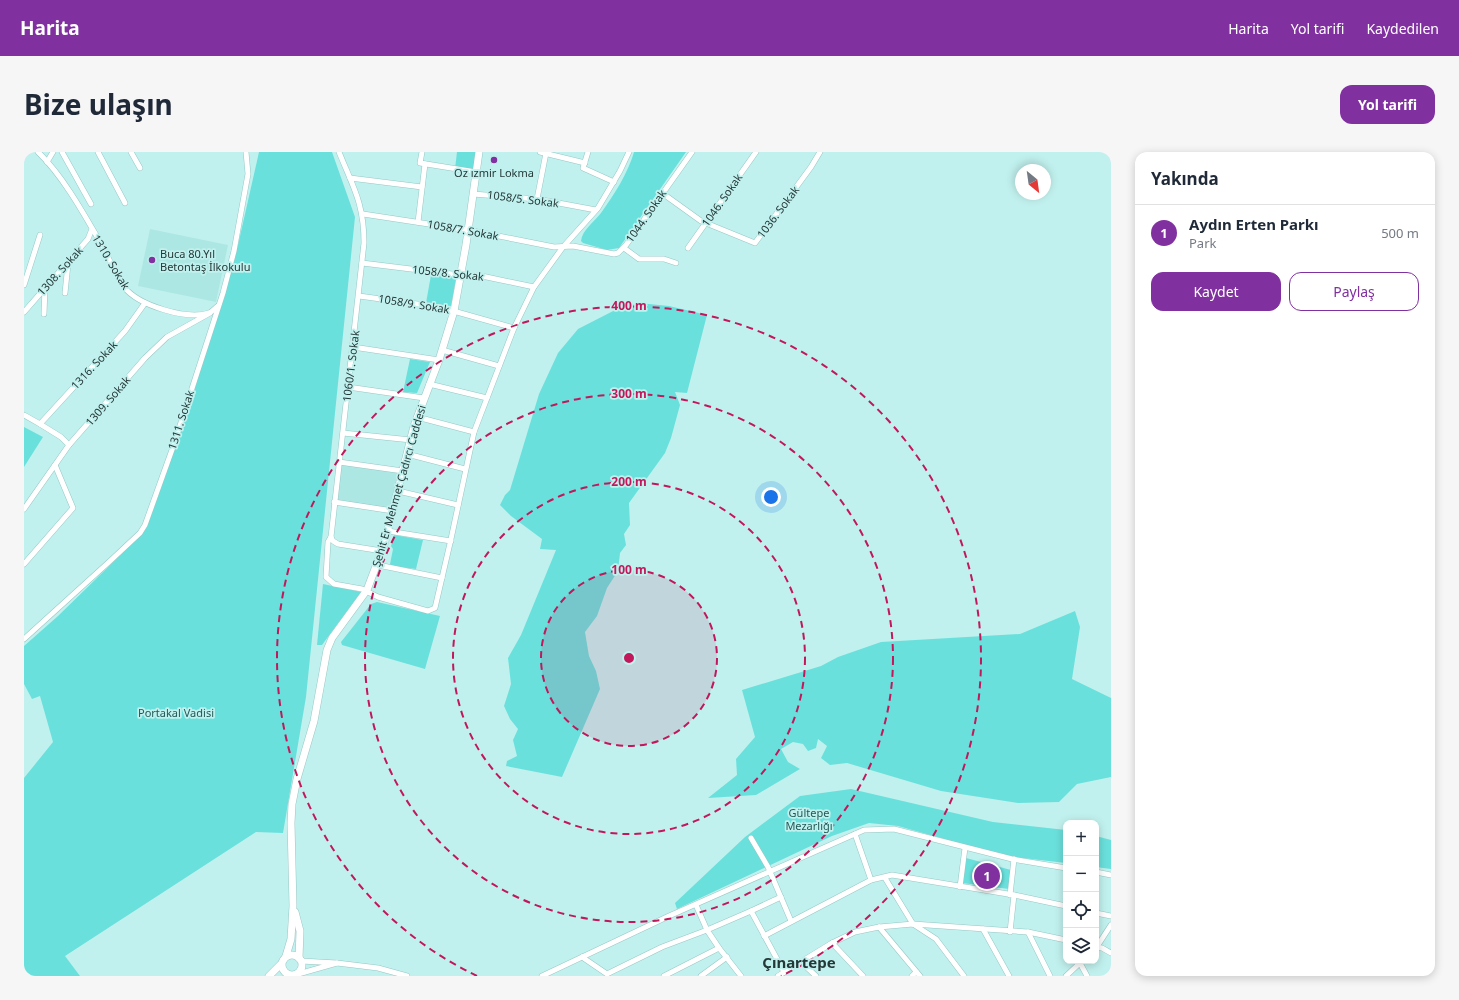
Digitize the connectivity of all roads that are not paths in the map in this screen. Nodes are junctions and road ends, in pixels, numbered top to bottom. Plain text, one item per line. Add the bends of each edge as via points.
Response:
1 (38, 152) edge
2 (53, 152) edge
3 (62, 152) edge
4 (98, 152) edge
5 (131, 152) edge
6 (246, 152) edge
7 (339, 152) edge
8 (422, 152) edge
9 (479, 152) edge
10 (588, 152) edge
11 (629, 152) edge
12 (692, 152) edge
13 (756, 152) edge
14 (820, 152) edge
15 (543, 153) edge
16 (47, 162) junction
17 (585, 163) junction
18 (425, 164) junction
19 (140, 168) dead end
20 (476, 172) junction
21 (350, 178) junction
22 (614, 182) junction
23 (422, 187) junction
24 (662, 193) junction
25 (473, 194) junction
26 (537, 199) junction
27 (125, 203) dead end
28 (92, 204) dead end
29 (596, 210) junction
30 (362, 214) junction
31 (418, 222) junction
32 (706, 223) junction
33 (92, 229) junction
34 (468, 230) junction
35 (40, 235) dead end
36 (563, 247) junction
37 (624, 248) junction
38 (688, 248) dead end
39 (362, 263) junction
40 (676, 263) dead end
41 (68, 264) junction
42 (460, 275) junction
43 (24, 285) edge
44 (534, 287) junction
45 (45, 288) junction
46 (65, 293) dead end
47 (359, 296) junction
48 (145, 303) junction
49 (219, 305) junction
50 (454, 311) junction
51 (24, 312) edge
52 (210, 313) junction
53 (44, 314) dead end
54 (24, 316) edge
55 (514, 328) junction
56 (353, 347) junction
57 (442, 350) junction
58 (439, 360) junction
59 (499, 366) junction
60 (429, 384) junction
61 (348, 387) junction
62 (424, 398) junction
63 (487, 398) junction
64 (24, 415) edge
65 (417, 417) junction
66 (40, 424) junction
67 (474, 432) junction
68 (343, 433) junction
69 (411, 440) junction
70 (69, 446) junction
71 (407, 454) junction
72 (339, 462) junction
73 (55, 465) junction
74 (465, 469) junction
75 (403, 471) junction
76 (398, 491) junction
77 (334, 502) junction
78 (458, 505) junction
79 (24, 509) edge
80 (393, 511) junction
81 (388, 532) junction
82 (331, 537) junction
83 (451, 542) junction
84 (382, 551) junction
85 (24, 564) edge
86 (378, 565) junction
87 (442, 578) junction
88 (366, 592) junction
89 (24, 639) edge
90 (855, 834) junction
91 (751, 838) dead end
92 (966, 848) junction
93 (1014, 860) junction
94 (1063, 868) edge
95 (770, 873) junction
96 (1099, 873) edge
97 (1111, 875) edge
98 (885, 878) junction
99 (871, 880) junction
100 (960, 887) junction
101 (1012, 895) junction
102 (781, 897) junction
103 (696, 905) junction
104 (1063, 905) edge
105 (293, 906) junction
106 (751, 911) junction
107 (1099, 914) edge
108 (1111, 916) edge
109 (792, 921) junction
110 (913, 924) junction
111 (1111, 925) edge
112 (878, 927) junction
113 (983, 929) junction
114 (707, 930) junction
115 (1010, 932) junction
116 (1028, 932) junction
117 (764, 936) junction
118 (1063, 939) edge
119 (832, 943) junction
120 (1099, 943) edge
121 (719, 948) junction
122 (1099, 948) edge
123 (1111, 953) edge
124 (286, 956) junction
125 (582, 957) junction
126 (726, 957) junction
127 (300, 960) junction
128 (337, 963) junction
129 (568, 963) junction
130 (802, 963) junction
131 (281, 964) junction
132 (1079, 964) edge
133 (1082, 964) edge
134 (784, 972) junction
135 (918, 974) edge
136 (608, 975) edge
137 (269, 976) edge
138 (292, 976) edge
139 (407, 976) edge
140 (542, 976) edge
141 (550, 976) edge
142 (664, 976) edge
143 (701, 976) edge
144 (741, 976) edge
145 (778, 976) edge
146 (816, 976) edge
147 (863, 976) edge
148 (912, 976) edge
149 (964, 976) edge
150 (1009, 976) edge
151 (1050, 976) edge
152 (1066, 976) edge
153 (1088, 976) edge

1 - 16 street, 1310. Sokak
2 - 16 street
3 - 28 street
4 - 27 street
5 - 19 street
6 - 49 street, 1311. Sokak via 248,174 234,251
7 - 21 street, 1060/1. Sokak
8 - 18 street via 420,163
9 - 20 main road, Şehit Er Mehmet Çadırcı Caddesi
10 - 17 street
11 - 22 street
12 - 24 street, 1044. Sokak
13 - 32 street, 1046. Sokak
14 - 32 street, 1036. Sokak via 755,243
15 - 17 street
15 - 26 street
16 - 33 street, 1310. Sokak
17 - 22 street via 583,168
18 - 20 street
18 - 23 street
20 - 25 main road, Şehit Er Mehmet Çadırcı Caddesi
21 - 23 street
21 - 30 street, 1060/1. Sokak
22 - 29 street
23 - 31 street
24 - 32 street, 1036. Sokak
24 - 37 street, 1044. Sokak
25 - 26 street, 1058/5. Sokak
25 - 34 main road, Şehit Er Mehmet Çadırcı Caddesi
26 - 29 street, 1058/5. Sokak
29 - 36 street
30 - 31 street, 1058/7. Sokak
30 - 39 street, 1060/1. Sokak
31 - 34 street, 1058/7. Sokak
32 - 38 street, 1046. Sokak
33 - 41 street, 1308. Sokak via 88,239
33 - 48 street, 1310. Sokak via 124,287
34 - 36 street, 1058/7. Sokak
34 - 42 main road, Şehit Er Mehmet Çadırcı Caddesi
35 - 43 street
36 - 37 street, 1044. Sokak via 573,246 608,254 618,253
36 - 44 street
37 - 40 street via 639,258 664,259
39 - 42 street, 1058/8. Sokak
39 - 47 street, 1060/1. Sokak
41 - 45 street, 1308. Sokak
41 - 46 street
42 - 44 street, 1058/8. Sokak via 477,275
42 - 50 main road, Şehit Er Mehmet Çadırcı Caddesi
44 - 55 street
45 - 51 street, 1308. Sokak
45 - 53 street
47 - 50 street, 1058/9. Sokak
47 - 56 street, 1060/1. Sokak
48 - 52 street, 1310. Sokak via 184,314
48 - 66 street, 1316. Sokak via 121,336
49 - 52 street
49 - 89 street, 1311. Sokak via 145,525 140,533
50 - 55 street, 1058/9. Sokak
50 - 57 main road, Şehit Er Mehmet Çadırcı Caddesi
51 - 54 street
52 - 70 street, 1309. Sokak via 167,337 145,358
55 - 59 street
56 - 58 street
56 - 61 street, 1060/1. Sokak
57 - 58 main road, Şehit Er Mehmet Çadırcı Caddesi
57 - 59 street
58 - 60 main road, Şehit Er Mehmet Çadırcı Caddesi
59 - 63 street
60 - 62 main road, Şehit Er Mehmet Çadırcı Caddesi
60 - 63 street
61 - 62 street
61 - 68 street, 1060/1. Sokak
62 - 65 main road, Şehit Er Mehmet Çadırcı Caddesi
63 - 67 street
64 - 66 street
65 - 67 street
65 - 69 main road, Şehit Er Mehmet Çadırcı Caddesi
66 - 70 street via 61,437
67 - 74 street
68 - 69 street
68 - 72 street, 1060/1. Sokak
69 - 71 main road, Şehit Er Mehmet Çadırcı Caddesi
70 - 73 street, 1309. Sokak
71 - 74 street
71 - 75 main road, Şehit Er Mehmet Çadırcı Caddesi
72 - 75 street
72 - 77 street, 1060/1. Sokak
73 - 79 street, 1309. Sokak
73 - 85 street via 73,508
74 - 78 street
75 - 76 main road, Şehit Er Mehmet Çadırcı Caddesi
76 - 78 street
76 - 80 main road, Şehit Er Mehmet Çadırcı Caddesi
77 - 80 street
77 - 82 street, 1060/1. Sokak
78 - 83 street
80 - 81 main road, Şehit Er Mehmet Çadırcı Caddesi
81 - 83 street
81 - 84 main road, Şehit Er Mehmet Çadırcı Caddesi
82 - 84 street via 338,544
82 - 88 street, 1060/1. Sokak via 328,542 325,572 330,582
83 - 87 street
84 - 86 main road, Şehit Er Mehmet Çadırcı Caddesi
86 - 87 street
86 - 88 main road, Şehit Er Mehmet Çadırcı Caddesi
87 - 88 street via 433,610 425,610
88 - 105 main road, Şehit Er Mehmet Çadırcı Caddesi via 329,644 314,721 294,791 291,823
90 - 92 street via 874,829 894,829
90 - 95 street
90 - 99 street
91 - 95 street
92 - 93 street
92 - 100 street
93 - 94 street
93 - 101 street
95 - 102 street
95 - 103 street
96 - 97 street
98 - 99 street
98 - 100 street via 892,875
98 - 110 street
99 - 109 street
100 - 101 street
101 - 104 street
101 - 115 street
102 - 106 street
102 - 109 street
103 - 114 street
103 - 125 street
105 - 124 main road, Şehit Er Mehmet Çadırcı Caddesi via 291,939
105 - 127 main road, Şehit Er Mehmet Çadırcı Caddesi via 300,931
106 - 114 street
106 - 117 street
107 - 108 street
109 - 117 street
110 - 112 street
110 - 113 street
110 - 149 street via 936,939
111 - 120 street
112 - 119 street via 855,932
112 - 135 street
113 - 115 street
113 - 150 street
114 - 121 street
114 - 136 street via 662,947
115 - 116 street
116 - 118 street
116 - 151 street
117 - 134 street
119 - 130 street
119 - 147 street
121 - 126 street
121 - 142 street
122 - 123 street
124 - 127 main road via 293,955
124 - 131 main road
125 - 129 street
125 - 136 street
126 - 143 street
126 - 144 street
127 - 128 street
127 - 138 main road via 300,971
128 - 138 street
128 - 139 street via 378,968
129 - 140 street
129 - 141 street
130 - 134 street
130 - 146 street
131 - 137 main road
131 - 138 main road via 285,973
132 - 152 street
133 - 153 street
134 - 145 street
135 - 148 street

